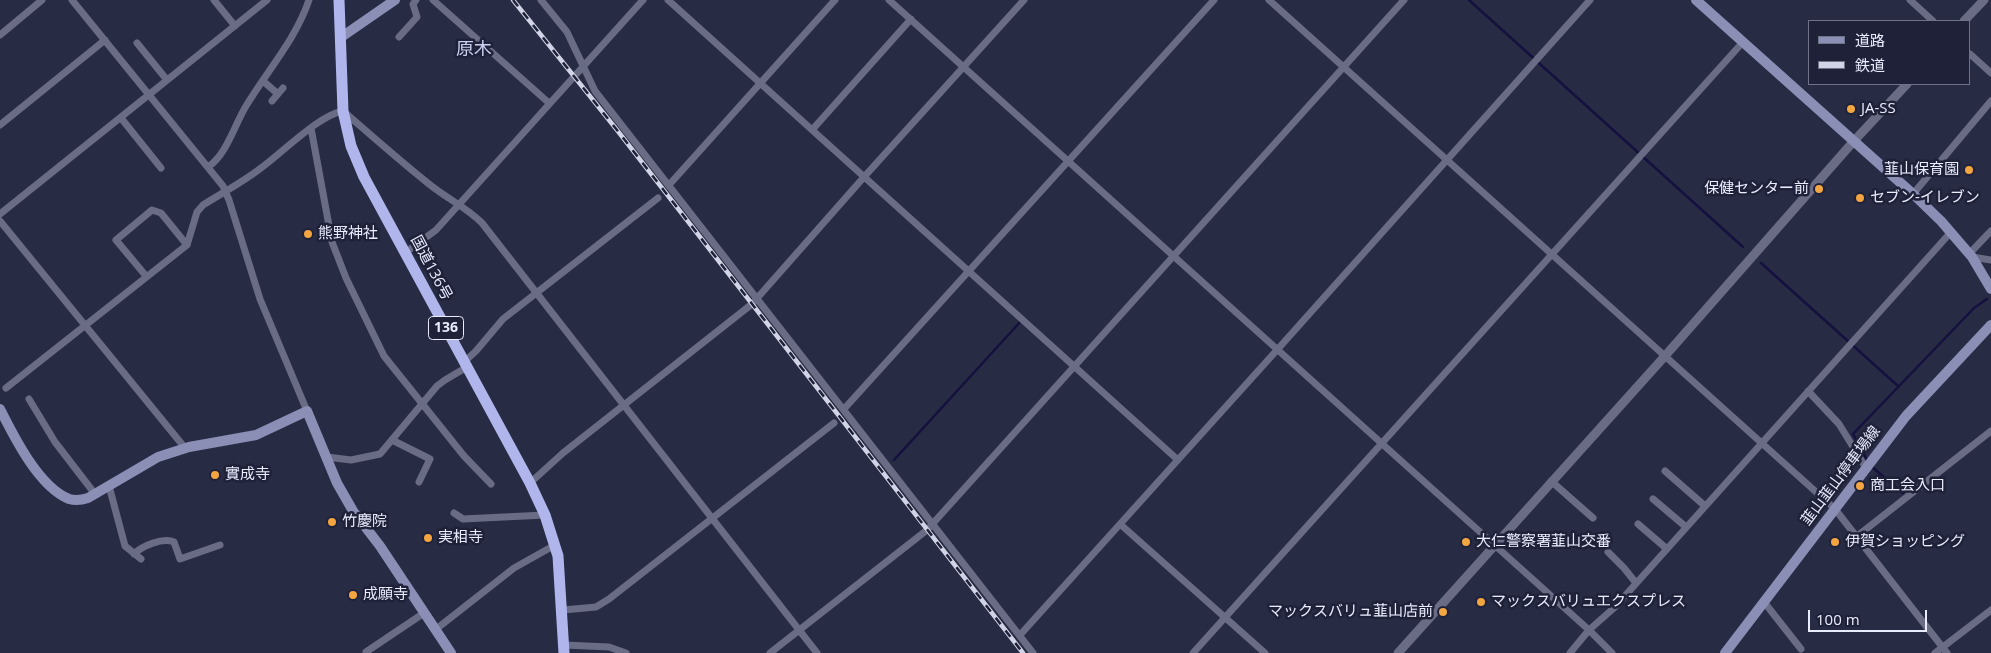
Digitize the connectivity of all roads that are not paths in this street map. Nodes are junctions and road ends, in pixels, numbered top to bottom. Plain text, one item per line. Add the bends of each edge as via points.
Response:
1 (42, 0) edge
2 (72, 0) edge
3 (214, 0) edge
4 (267, 0) edge
5 (310, 0) edge
6 (339, 0) edge
7 (395, 0) edge
8 (416, 0) edge
9 (433, 0) edge
10 (542, 0) edge
11 (643, 0) edge
12 (668, 0) edge
13 (835, 0) edge
14 (889, 0) edge
15 (1024, 0) edge
16 (1214, 0) edge
17 (1269, 0) edge
18 (1404, 0) edge
19 (1590, 0) edge
20 (1696, 0) edge
21 (1910, 0) edge
22 (1984, 0) edge
23 (911, 19) junction
24 (1932, 20) edge
25 (1965, 20) edge
26 (235, 26) junction
27 (0, 35) edge
28 (340, 38) junction
29 (399, 38) dead end
30 (104, 40) junction
31 (1743, 42) junction
32 (137, 43) dead end
33 (1971, 55) edge
34 (1343, 66) junction
35 (583, 67) junction
36 (964, 67) junction
37 (1991, 73) edge
38 (168, 80) junction
39 (263, 81) junction
40 (760, 83) junction
41 (1906, 85) edge
42 (149, 95) junction
43 (272, 101) dead end
44 (1991, 101) edge
45 (549, 103) junction
46 (343, 111) junction
47 (121, 118) junction
48 (0, 125) edge
49 (311, 128) junction
50 (812, 130) junction
51 (1853, 142) junction
52 (1446, 160) junction
53 (1068, 161) junction
54 (208, 167) junction
55 (161, 168) dead end
56 (864, 177) junction
57 (669, 185) junction
58 (225, 190) junction
59 (1913, 194) junction
60 (658, 198) dead end
61 (458, 204) junction
62 (0, 214) edge
63 (0, 220) edge
64 (1991, 231) edge
65 (1951, 232) junction
66 (186, 245) junction
67 (405, 253) junction
68 (1551, 255) junction
69 (1173, 256) junction
70 (1971, 256) junction
71 (1991, 260) edge
72 (969, 271) junction
73 (146, 276) junction
74 (1991, 289) edge
75 (536, 292) junction
76 (757, 298) junction
77 (84, 325) junction
78 (1991, 325) edge
79 (1277, 350) junction
80 (1665, 356) junction
81 (466, 365) junction
82 (1074, 366) junction
83 (6, 388) dead end
84 (1808, 390) junction
85 (29, 399) dead end
86 (422, 404) junction
87 (624, 406) junction
88 (0, 409) edge
89 (844, 409) junction
90 (307, 412) junction
91 (834, 423) dead end
92 (1991, 431) edge
93 (392, 440) junction
94 (1761, 443) junction
95 (1382, 444) junction
96 (185, 448) junction
97 (327, 457) junction
98 (1178, 460) junction
99 (1866, 468) junction
100 (1665, 471) dead end
101 (1551, 481) junction
102 (419, 482) dead end
103 (530, 483) junction
104 (491, 484) dead end
105 (109, 486) junction
106 (95, 494) junction
107 (1652, 499) dead end
108 (1705, 506) junction
109 (1835, 510) junction
110 (454, 513) dead end
111 (545, 515) junction
112 (711, 518) junction
113 (1593, 518) dead end
114 (933, 524) junction
115 (1120, 524) junction
116 (1638, 524) dead end
117 (1686, 527) junction
118 (1856, 537) junction
119 (555, 544) junction
120 (1494, 544) junction
121 (220, 545) dead end
122 (1667, 549) junction
123 (1608, 552) dead end
124 (134, 554) junction
125 (141, 559) dead end
126 (1636, 584) junction
127 (1764, 602) junction
128 (563, 610) junction
129 (1991, 610) edge
130 (424, 613) junction
131 (1225, 617) junction
132 (435, 630) junction
133 (1589, 630) junction
134 (799, 631) junction
135 (1020, 635) junction
136 (564, 649) edge
137 (1801, 649) dead end
138 (1945, 650) edge
139 (366, 652) dead end
140 (450, 653) edge
141 (626, 653) edge
142 (770, 653) edge
143 (817, 653) edge
144 (1033, 653) edge
145 (1193, 653) edge
146 (1265, 653) edge
147 (1398, 653) edge
148 (1570, 653) edge
149 (1612, 653) edge
150 (1725, 653) edge
151 (1935, 653) edge

1 - 27 street
2 - 30 street
3 - 26 street
4 - 26 street
5 - 39 street via 299,24
6 - 28 highway, 国道136号 / 136
7 - 28 main road
8 - 29 street via 413,4 417,18
9 - 45 street
10 - 35 street via 566,32
11 - 35 street
12 - 40 street
13 - 40 street
14 - 23 street
15 - 36 street
16 - 53 street
17 - 34 street
18 - 34 street
19 - 52 street
20 - 31 main road
21 - 24 street
22 - 25 street
23 - 36 street
23 - 50 street
26 - 38 street
28 - 46 highway, 国道136号 / 136
30 - 42 street
30 - 48 street
31 - 51 main road
31 - 68 street
32 - 38 street
33 - 37 street
34 - 52 street
34 - 69 street
35 - 45 street
35 - 57 street via 595,91
36 - 53 street
36 - 56 street
38 - 42 street
39 - 43 street via 281,91
39 - 54 street via 219,157
40 - 50 street
40 - 57 street
41 - 51 street
42 - 47 street
42 - 54 street
44 - 59 street
45 - 61 street
46 - 49 street
46 - 61 street via 429,184
46 - 67 highway, 国道136号 / 136 via 357,162
47 - 55 street
47 - 62 street
49 - 58 street via 262,168
49 - 86 street via 335,252 384,356
50 - 56 street
51 - 59 main road
51 - 80 street
52 - 68 street
52 - 79 street
53 - 69 street
53 - 72 street
54 - 58 street
56 - 72 street
56 - 76 street
57 - 76 street
58 - 66 street via 197,212
58 - 90 street via 260,299
59 - 65 main road
60 - 75 street
61 - 67 street via 431,235
61 - 75 street via 482,223
63 - 77 street
64 - 70 street
65 - 70 main road
65 - 84 street
66 - 73 street
66 - 73 street via 161,213 152,210 116,240
67 - 81 highway, 国道136号 / 136
68 - 80 street
68 - 95 street
69 - 79 street
69 - 82 street
70 - 71 street
70 - 74 main road
72 - 82 street
72 - 89 street
73 - 77 street
75 - 81 street via 503,319
75 - 87 street
76 - 87 street
76 - 89 street
77 - 83 street
77 - 96 street
78 - 99 main road, 韮山韮山停車場線 via 1906,416
79 - 95 street
79 - 98 street
80 - 94 street
80 - 101 street
81 - 86 street via 445,380
81 - 103 highway, 国道136号 / 136
82 - 98 street
82 - 114 street
84 - 94 street
84 - 99 street via 1839,424
85 - 106 street via 55,442
86 - 93 street
86 - 104 street
87 - 103 street
87 - 112 street
88 - 106 main road via 27,456 49,484 76,500
89 - 114 street
90 - 96 main road via 256,435
90 - 97 main road
91 - 112 street
92 - 118 street
93 - 97 street via 376,455 347,460
93 - 102 street via 430,459
94 - 108 street
94 - 109 street
95 - 120 street
95 - 131 street
96 - 105 main road via 158,457
97 - 130 main road via 353,511
98 - 115 street
99 - 109 main road, 韮山韮山停車場線
100 - 108 street
101 - 113 street
101 - 120 street
103 - 111 highway, 国道136号 / 136
105 - 106 main road
105 - 124 street via 124,543
107 - 117 street
108 - 117 street
109 - 118 street
109 - 127 main road, 韮山韮山停車場線
110 - 111 street via 463,519
111 - 119 highway, 国道136号 / 136
112 - 128 street via 602,604
112 - 134 street
114 - 134 street
114 - 135 street
115 - 131 street
115 - 135 street
116 - 122 street
117 - 122 street
118 - 138 street
119 - 128 highway, 国道136号 / 136
119 - 132 street via 514,568
120 - 133 street
120 - 147 street
121 - 124 street via 180,559 174,542 167,540 139,549
122 - 126 street
123 - 126 street
124 - 125 street
126 - 133 street
127 - 137 street
127 - 150 main road, 韮山韮山停車場線
128 - 136 highway, 国道136号 / 136
129 - 138 street
130 - 132 main road
130 - 139 street
131 - 145 street
131 - 146 street
132 - 140 main road
133 - 148 street
133 - 149 street
134 - 142 street
134 - 143 street
135 - 144 street
136 - 141 street via 609,647
138 - 151 street

